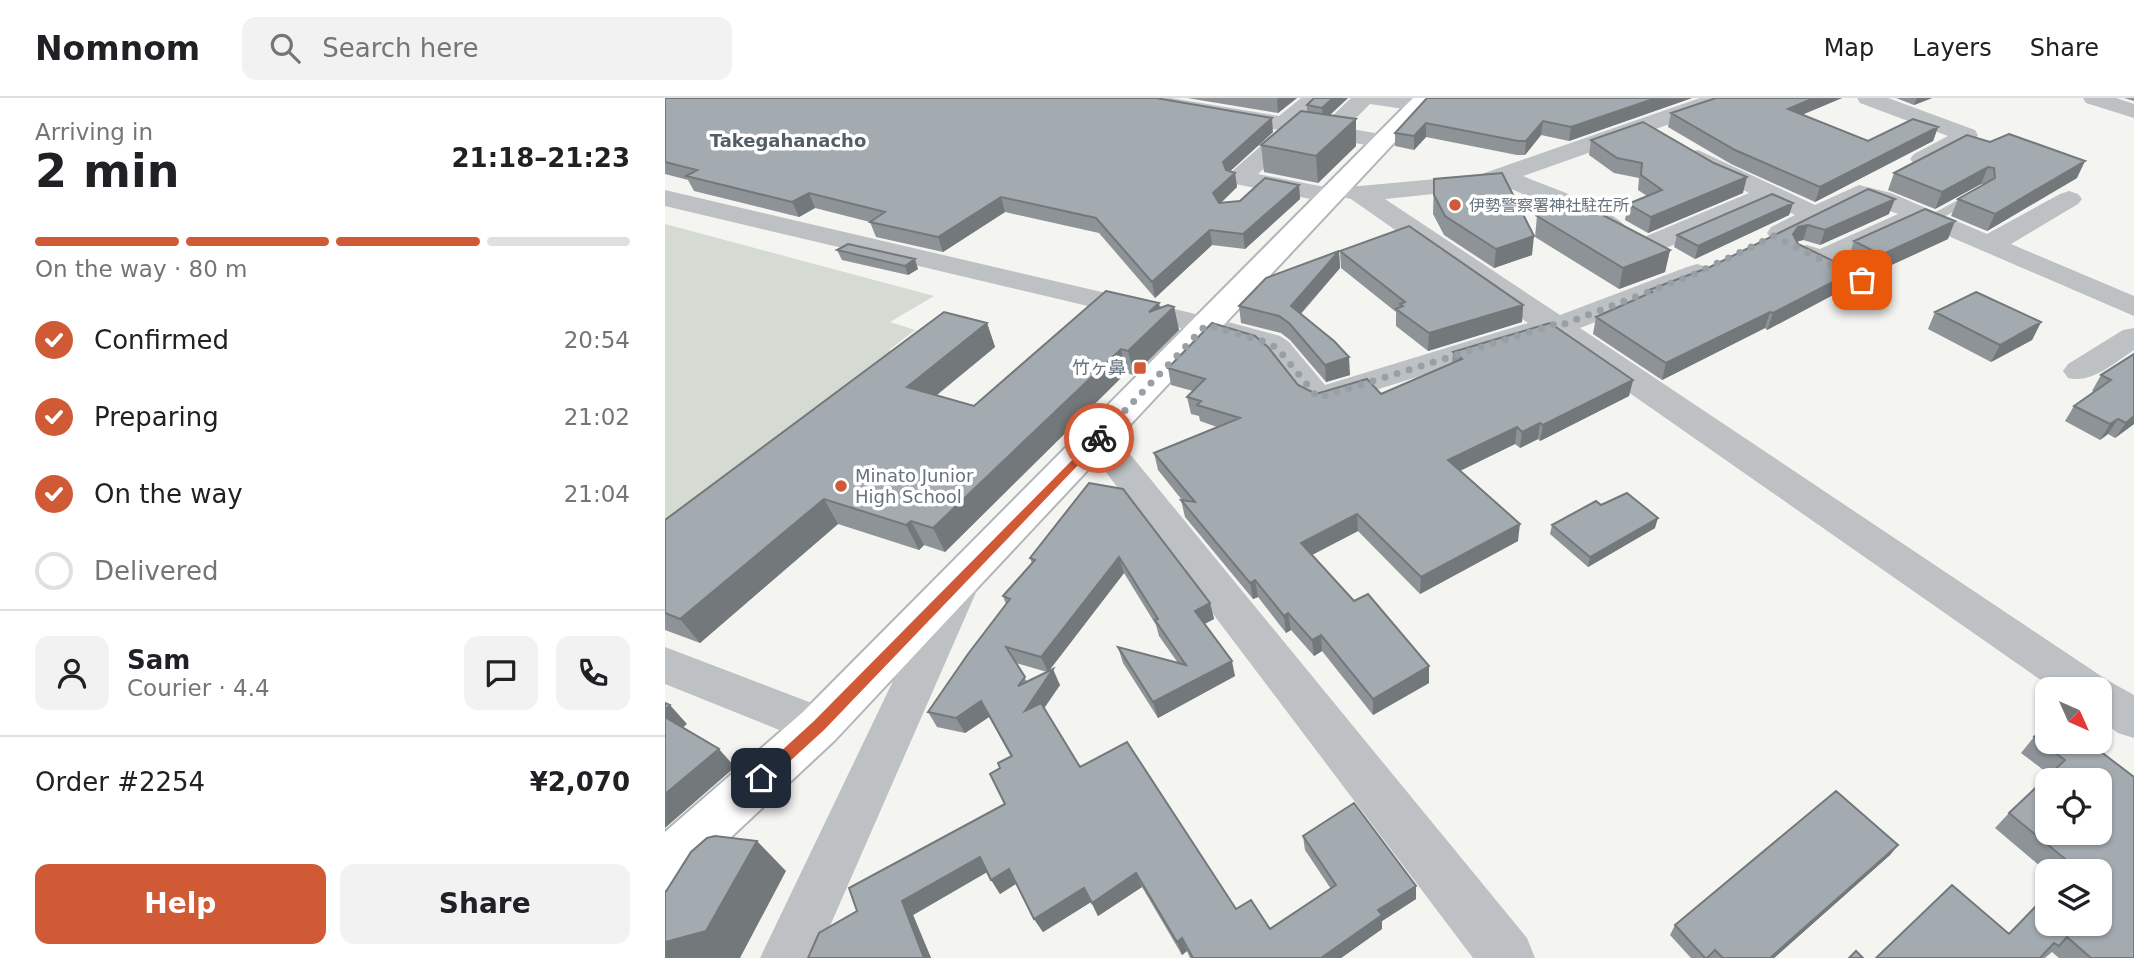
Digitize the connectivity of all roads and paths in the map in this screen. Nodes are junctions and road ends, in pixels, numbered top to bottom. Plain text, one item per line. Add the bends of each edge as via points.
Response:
1 (1133, 98) edge
2 (1314, 98) edge
3 (1364, 98) edge
4 (1372, 98) edge
5 (1721, 98) edge
6 (1868, 98) edge
7 (2094, 98) edge
8 (1415, 100) edge
9 (2130, 107) edge
10 (1290, 125) junction
11 (1643, 125) junction
12 (1328, 132) junction
13 (1384, 141) junction
14 (1502, 176) junction
15 (1261, 182) junction
16 (1982, 191) edge
17 (1343, 193) junction
18 (1859, 193) junction
19 (1769, 194) junction
20 (665, 198) edge
21 (2069, 199) dead end
22 (1238, 203) edge
23 (1815, 215) junction
24 (1923, 217) junction
25 (1987, 243) junction
26 (1647, 246) junction
27 (1820, 259) junction
28 (1862, 280) dead end
29 (2134, 307) edge
30 (1206, 325) junction
31 (1557, 325) junction
32 (2134, 337) edge
33 (2079, 371) dead end
34 (1099, 439) junction
35 (961, 581) junction
36 (665, 665) edge
37 (2071, 677) edge
38 (2112, 704) edge
39 (2134, 719) edge
40 (819, 726) junction
41 (665, 865) edge
42 (788, 958) edge
43 (1507, 958) edge

1 - 10 street
2 - 10 street
3 - 12 street
4 - 8 street
5 - 11 street
6 - 18 street via 1967,135
7 - 9 street
8 - 13 main road
10 - 12 street
10 - 15 street via 1239,178
11 - 14 street
11 - 19 street
12 - 13 street
13 - 17 main road
14 - 17 street via 1482,182
14 - 26 street via 1590,214
15 - 17 street
15 - 22 street
16 - 24 lane
17 - 30 main road
17 - 31 street
18 - 23 street
18 - 24 street
19 - 23 street
19 - 26 street
20 - 30 street
21 - 25 street
23 - 27 street via 1763,242
24 - 25 street
24 - 27 street
25 - 29 street
26 - 31 street via 1706,269
27 - 28 street
30 - 31 street via 1269,343 1318,398
30 - 34 main road
31 - 37 street
32 - 33 street
34 - 35 main road
34 - 43 street
35 - 40 main road
35 - 42 street
36 - 40 street
38 - 39 street
40 - 41 main road

